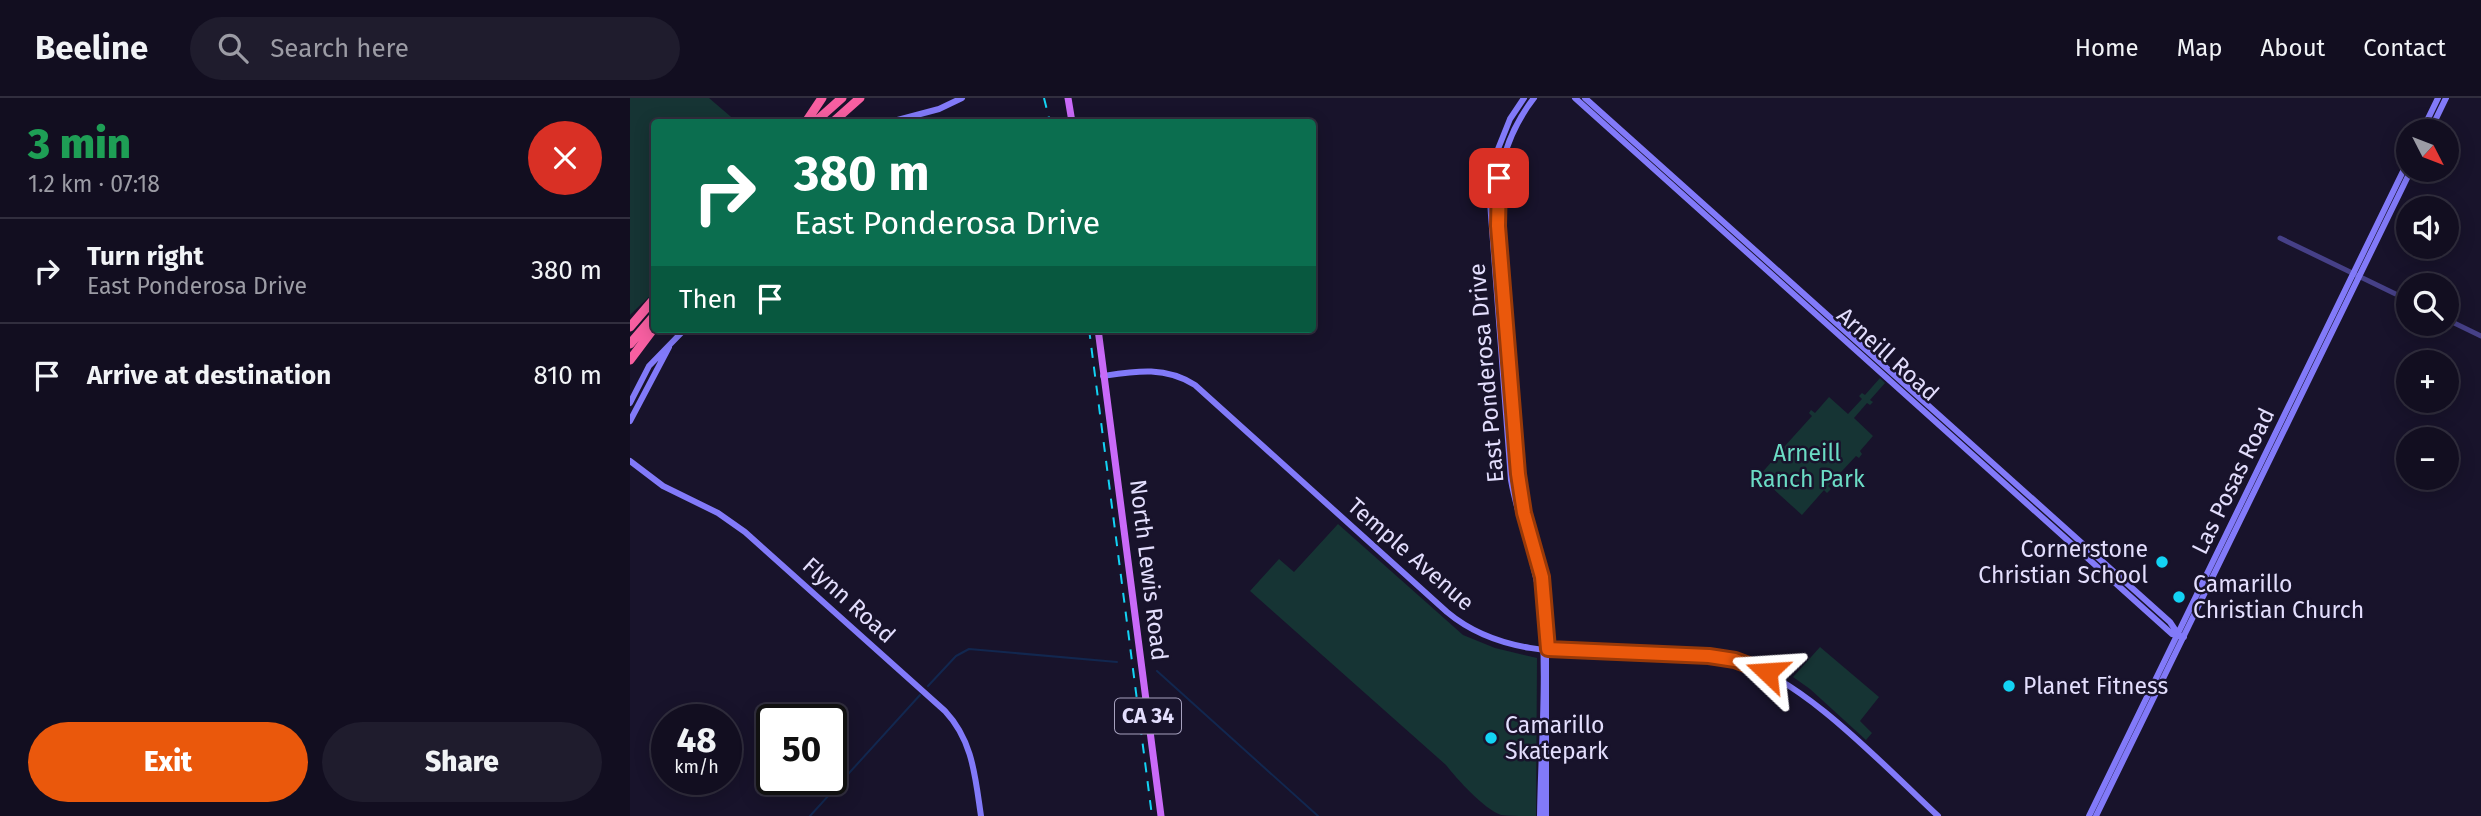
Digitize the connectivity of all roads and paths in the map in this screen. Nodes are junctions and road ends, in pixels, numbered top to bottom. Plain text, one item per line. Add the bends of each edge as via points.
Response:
1 (822, 98) edge
2 (842, 98) edge
3 (860, 98) edge
4 (962, 98) edge
5 (1068, 98) edge
6 (1524, 98) edge
7 (1534, 98) edge
8 (1575, 98) edge
9 (1585, 98) edge
10 (2438, 98) edge
11 (2446, 98) edge
12 (808, 119) edge
13 (818, 119) edge
14 (836, 119) edge
15 (901, 119) edge
16 (1072, 119) edge
17 (2428, 119) edge
18 (2436, 119) edge
19 (1504, 136) junction
20 (1506, 151) junction
21 (2399, 182) edge
22 (2405, 182) edge
23 (2280, 238) dead end
24 (2357, 275) junction
25 (2396, 294) edge
26 (651, 302) edge
27 (651, 320) edge
28 (2459, 325) edge
29 (630, 327) edge
30 (651, 332) edge
31 (681, 333) edge
32 (1098, 333) edge
33 (2481, 336) edge
34 (630, 344) edge
35 (669, 347) junction
36 (630, 360) edge
37 (1103, 376) junction
38 (630, 404) edge
39 (630, 421) edge
40 (630, 461) edge
41 (2181, 635) junction
42 (1545, 648) junction
43 (981, 816) edge
44 (1161, 816) edge
45 (1540, 816) edge
46 (1546, 816) edge
47 (1938, 816) edge
48 (2089, 816) edge
49 (2096, 816) edge

1 - 12 highway
2 - 13 highway
3 - 14 highway
4 - 15 main road
5 - 16 main road
6 - 19 main road, East Ponderosa Drive
7 - 20 main road, East Ponderosa Drive
8 - 41 main road, Arneill Road via 2172,634
9 - 41 main road, Arneill Road
10 - 17 main road
11 - 18 main road
19 - 20 main road
19 - 42 main road, East Ponderosa Drive via 1491,184 1493,260 1511,480 1539,597
20 - 42 main road, East Ponderosa Drive via 1497,210 1516,460 1524,513 1542,577
21 - 24 main road, Las Posas Road
22 - 24 main road, Las Posas Road
23 - 24 street
24 - 25 street
24 - 41 main road, Las Posas Road
26 - 29 highway
27 - 34 highway
28 - 33 street
30 - 36 highway
31 - 35 main road
32 - 37 main road, North Lewis Road / CA 34
35 - 38 main road via 649,366
35 - 39 main road
37 - 42 main road, Temple Avenue via 1154,370 1191,383 1453,617 1488,638
37 - 44 main road, North Lewis Road / CA 34
40 - 43 main road, Flynn Road via 663,486 745,531 929,696 965,736
41 - 48 main road, Las Posas Road
41 - 49 main road, Las Posas Road
42 - 45 main road, East Ponderosa Drive
42 - 46 main road, East Ponderosa Drive
42 - 47 main road, Temple Avenue via 1709,656 1767,672 1809,700

